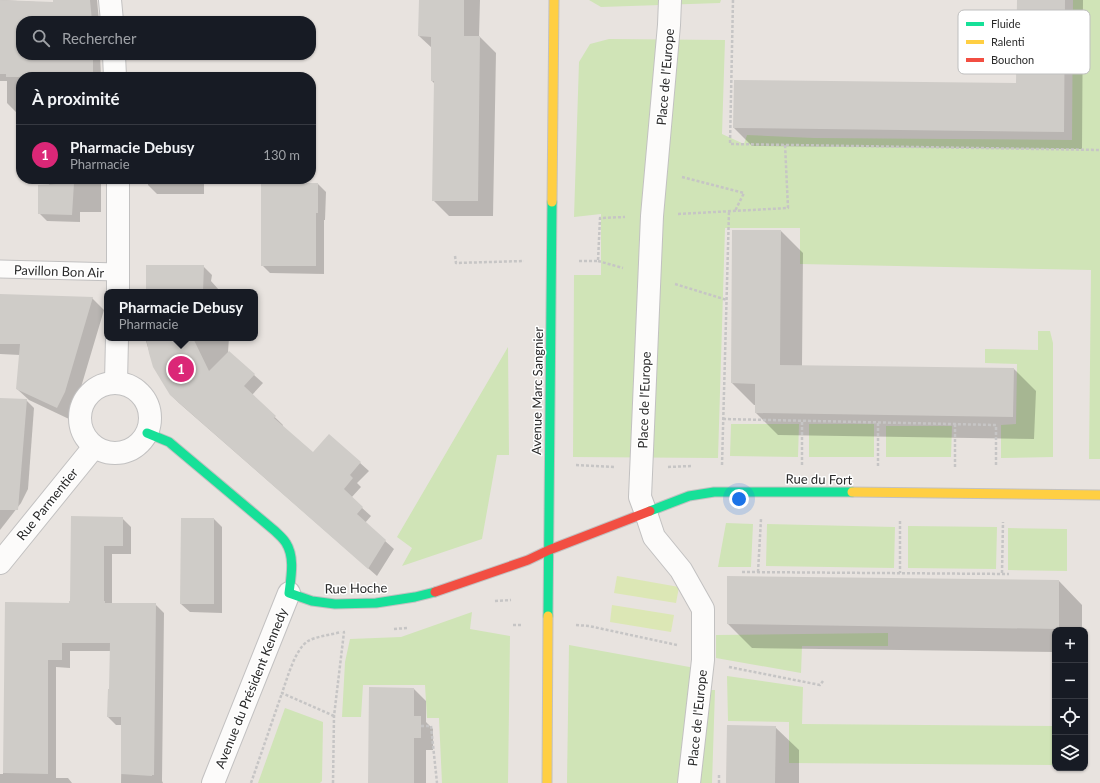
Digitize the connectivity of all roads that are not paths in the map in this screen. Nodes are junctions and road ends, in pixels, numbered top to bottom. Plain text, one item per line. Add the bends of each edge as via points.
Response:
1 (110, 0) edge
2 (554, 0) edge
3 (670, 0) edge
4 (112, 16) edge
5 (114, 60) edge
6 (115, 72) edge
7 (118, 184) edge
8 (0, 269) edge
9 (118, 282) edge
10 (117, 341) edge
11 (116, 382) junction
12 (147, 433) junction
13 (94, 447) junction
14 (1100, 495) edge
15 (646, 513) junction
16 (549, 550) junction
17 (0, 563) edge
18 (289, 593) junction
19 (213, 783) edge
20 (547, 783) edge
21 (689, 783) edge

1 - 4 street
2 - 16 street, Avenue Marc Sangnier
3 - 15 street, Place de l'Europe via 670,25 652,216 640,497
5 - 6 street
7 - 9 street
8 - 9 lane, Pavillon Bon Air
10 - 11 street
11 - 12 street via 133,387 145,400 151,416
11 - 13 street via 96,388 86,397 81,410 82,430
12 - 13 street via 138,446 124,453 108,453
12 - 18 street via 169,442 285,542 290,555
13 - 17 street, Rue Parmentier
14 - 15 street, Rue du Fort via 716,491 689,496
15 - 16 street, Rue du Fort
15 - 21 street, Place de l'Europe via 654,537 681,570 703,609 703,660
16 - 18 street, Rue Hoche via 528,560 437,591 396,601 335,604 312,601
16 - 20 street, Avenue Marc Sangnier
18 - 19 street, Avenue du Président Kennedy

